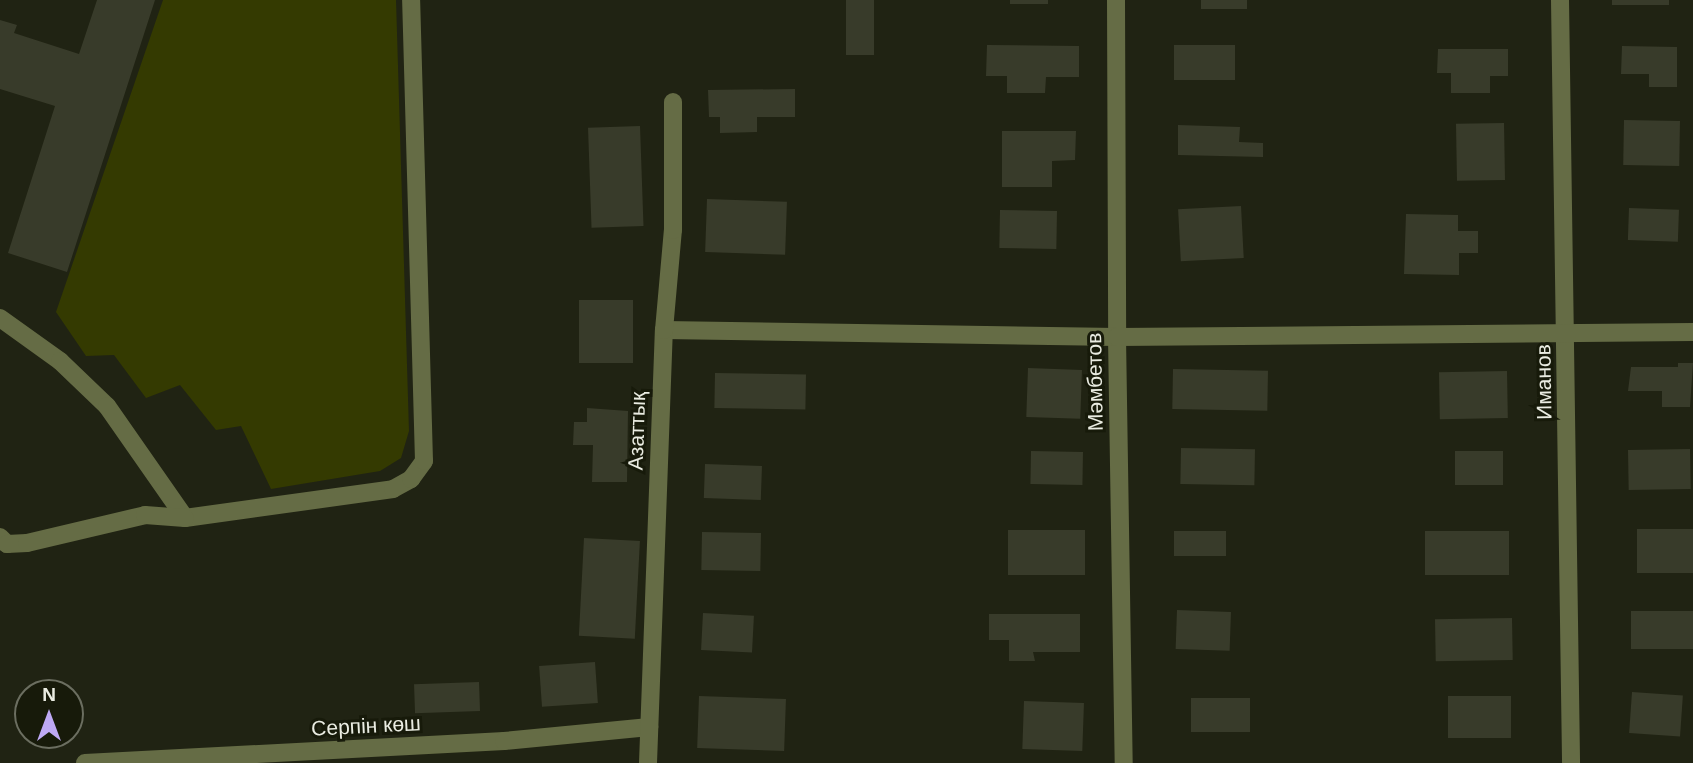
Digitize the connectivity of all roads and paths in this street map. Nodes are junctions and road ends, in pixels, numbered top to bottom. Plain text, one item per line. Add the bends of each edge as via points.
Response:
1 (411, 0) edge
2 (1116, 0) edge
3 (1560, 0) edge
4 (673, 102) dead end
5 (0, 318) edge
6 (664, 330) junction
7 (1693, 332) edge
8 (1566, 333) junction
9 (1116, 337) junction
10 (185, 519) junction
11 (0, 537) edge
12 (649, 727) junction
13 (85, 763) edge
14 (649, 763) edge
15 (1124, 763) edge
16 (1571, 763) edge

1 - 10 street via 424,461 411,479 393,489
2 - 9 street, Мәмбетов
3 - 8 street, Иманов
4 - 6 street, Азаттық via 673,230
5 - 10 street via 60,361 107,406
6 - 9 street
6 - 12 street, Азаттық
7 - 8 street
8 - 9 street
8 - 16 street, Иманов
9 - 15 street, Мәмбетов
10 - 11 street via 145,515 27,544 7,544
12 - 13 street, Серпін көш via 504,741
12 - 14 street, Азаттық

